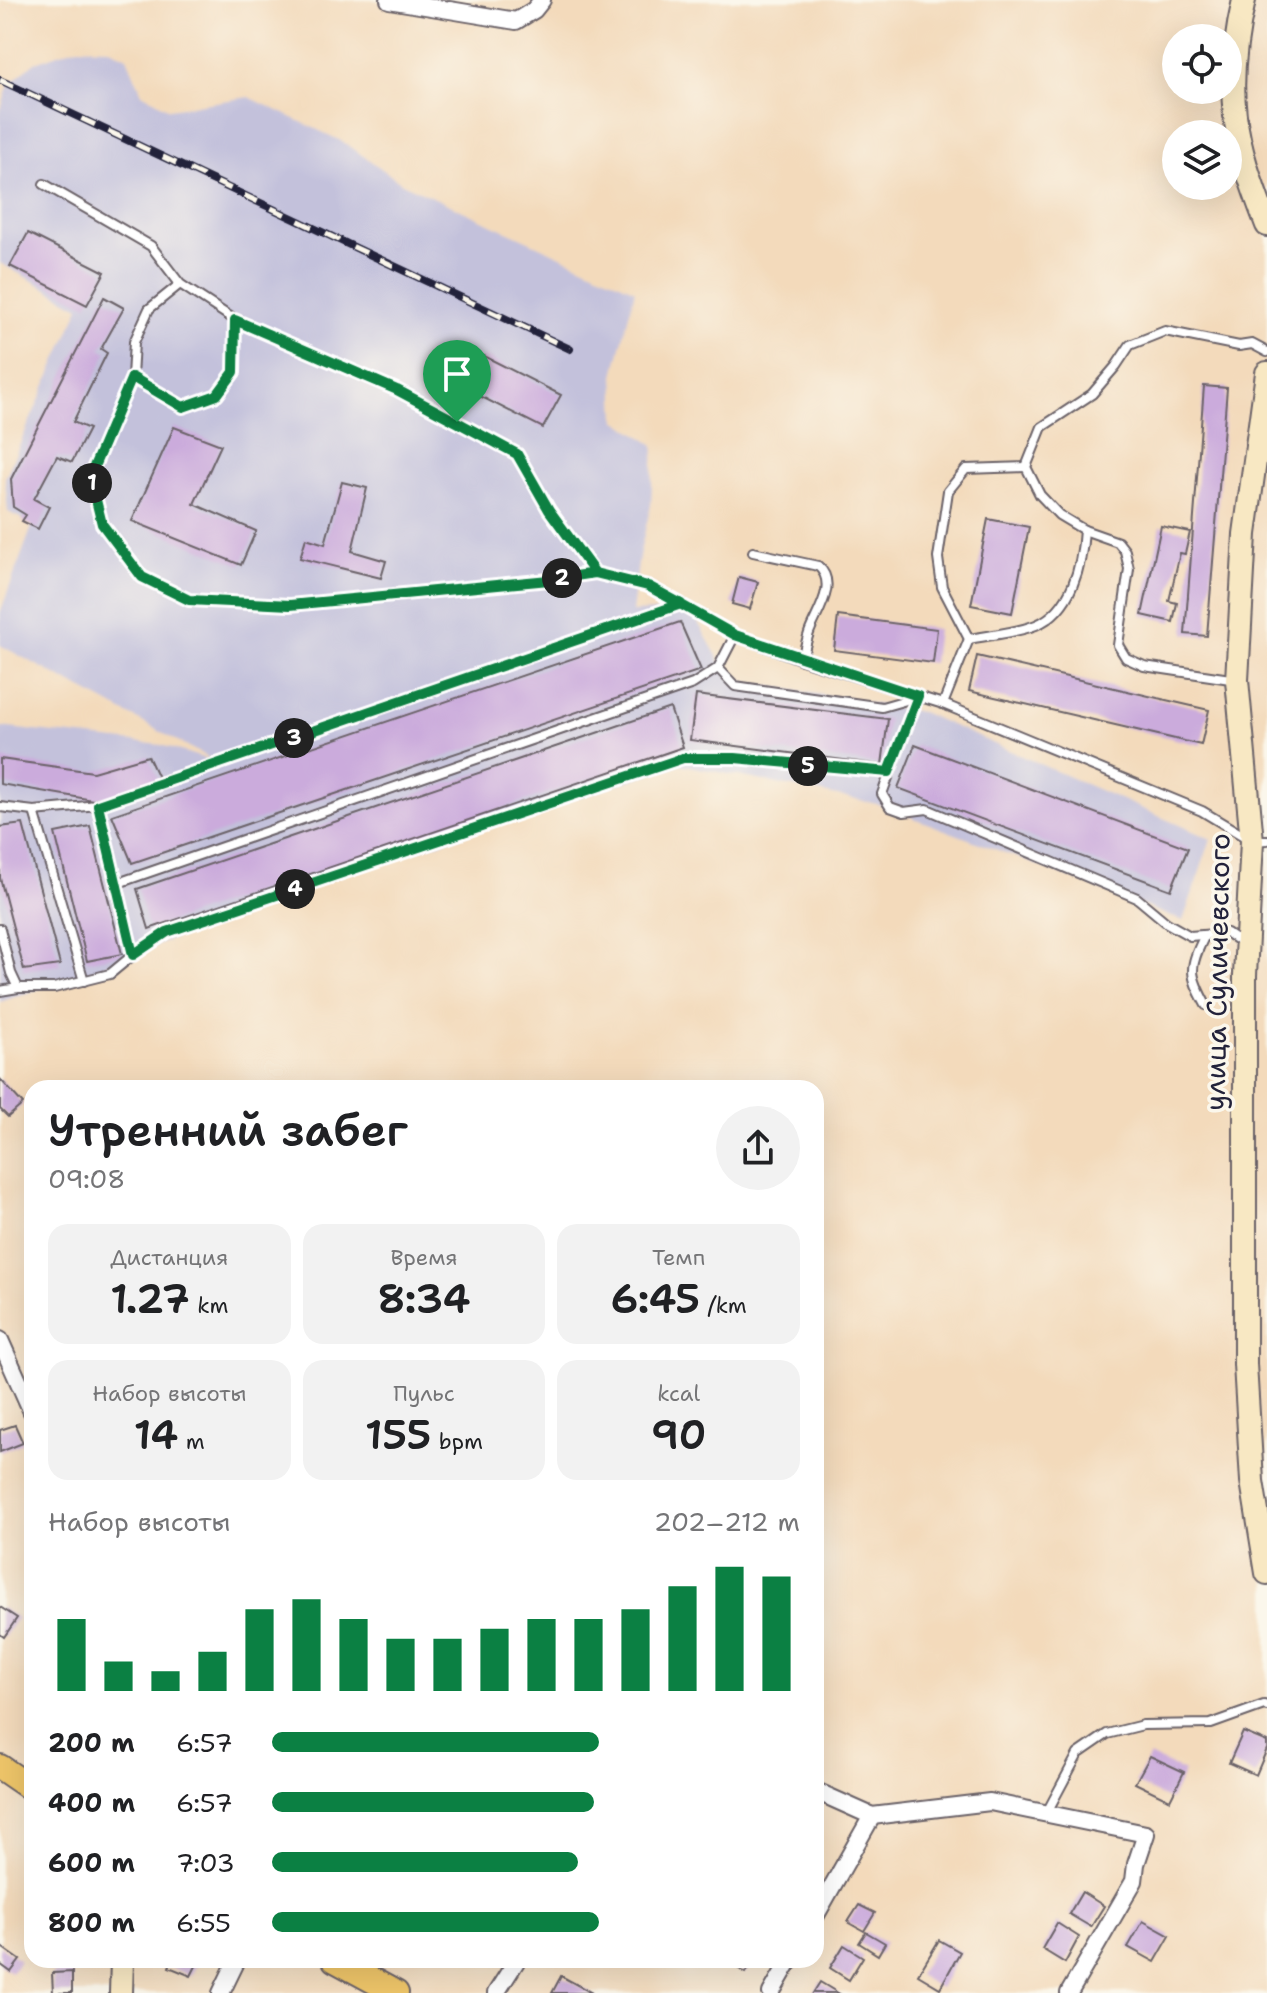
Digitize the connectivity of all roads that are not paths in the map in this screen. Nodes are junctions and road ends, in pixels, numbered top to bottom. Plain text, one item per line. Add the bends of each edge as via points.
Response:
1 (389, 0) edge
2 (542, 0) edge
3 (1244, 0) edge
4 (44, 184) dead end
5 (1267, 225) edge
6 (180, 284) junction
7 (235, 320) junction
8 (1267, 352) edge
9 (1267, 373) edge
10 (132, 377) junction
11 (1026, 467) junction
12 (1084, 530) junction
13 (753, 552) dead end
14 (595, 573) junction
15 (681, 604) junction
16 (735, 635) junction
17 (969, 639) junction
18 (802, 660) junction
19 (718, 668) junction
20 (1237, 680) junction
21 (918, 696) junction
22 (943, 704) junction
23 (889, 772) junction
24 (98, 805) junction
25 (0, 807) edge
26 (34, 811) junction
27 (1260, 841) edge
28 (118, 883) junction
29 (0, 929) edge
30 (1204, 937) junction
31 (1247, 947) junction
32 (133, 955) junction
33 (84, 981) junction
34 (18, 988) junction
35 (0, 991) edge
36 (1206, 1005) dead end
37 (0, 1340) edge
38 (24, 1394) edge
39 (1267, 1573) edge
40 (1267, 1706) edge
41 (0, 1767) edge
42 (24, 1784) edge
43 (824, 1795) edge
44 (1045, 1815) junction
45 (872, 1816) junction
46 (824, 1901) edge
47 (122, 1968) edge
48 (233, 1968) edge
49 (350, 1968) edge
50 (512, 1968) edge
51 (785, 1968) edge
52 (121, 1993) edge
53 (221, 1993) edge
54 (396, 1993) edge
55 (496, 1993) edge
56 (771, 1993) edge
57 (1069, 1993) edge

1 - 2 street via 516,21
3 - 5 street via 1232,63 1233,109 1244,162
4 - 6 lane via 151,246
6 - 7 lane
6 - 10 lane via 149,309 134,342
7 - 10 lane via 234,372 217,395 183,407
7 - 14 lane via 397,390 517,454
8 - 11 lane via 1252,344 1165,331 1130,345 1092,394 1042,427
9 - 20 street, улица Суличевского via 1246,519
10 - 14 lane via 90,476 102,524 142,577 189,600 290,605
11 - 12 lane via 1040,495
11 - 17 lane via 966,469 948,491 938,558 942,587
12 - 17 lane via 1069,599 1038,625
12 - 20 lane via 1118,542 1125,551 1129,569 1118,645 1126,658 1144,666
13 - 18 lane via 824,571 827,591
14 - 15 lane via 648,586
15 - 16 lane
15 - 24 lane
16 - 18 lane
16 - 19 lane
17 - 22 lane
18 - 21 lane
19 - 21 lane via 735,686 882,707
19 - 28 lane via 693,684
20 - 27 street, улица Суличевского
21 - 22 lane
21 - 23 lane
22 - 27 lane via 1202,811
23 - 30 lane via 882,794 890,807 904,812 927,809 1137,898 1167,923 1190,936
23 - 32 lane via 683,758 167,932
24 - 26 lane
24 - 28 lane
25 - 26 lane
26 - 33 lane
27 - 31 street, улица Суличевского
28 - 32 lane
29 - 34 lane
30 - 31 lane via 1227,933
30 - 36 lane via 1193,959 1193,981
31 - 39 street, улица Суличевского via 1245,1364 1252,1481
32 - 33 lane via 110,974
33 - 34 lane
34 - 35 lane
37 - 38 street
40 - 44 lane via 1211,1724 1143,1725 1107,1734 1078,1754
41 - 42 main road
43 - 45 street
44 - 45 street via 990,1802
44 - 57 street via 1146,1834 1134,1881
45 - 46 street
47 - 52 street
48 - 53 street
49 - 54 main road
50 - 55 street
51 - 56 street

